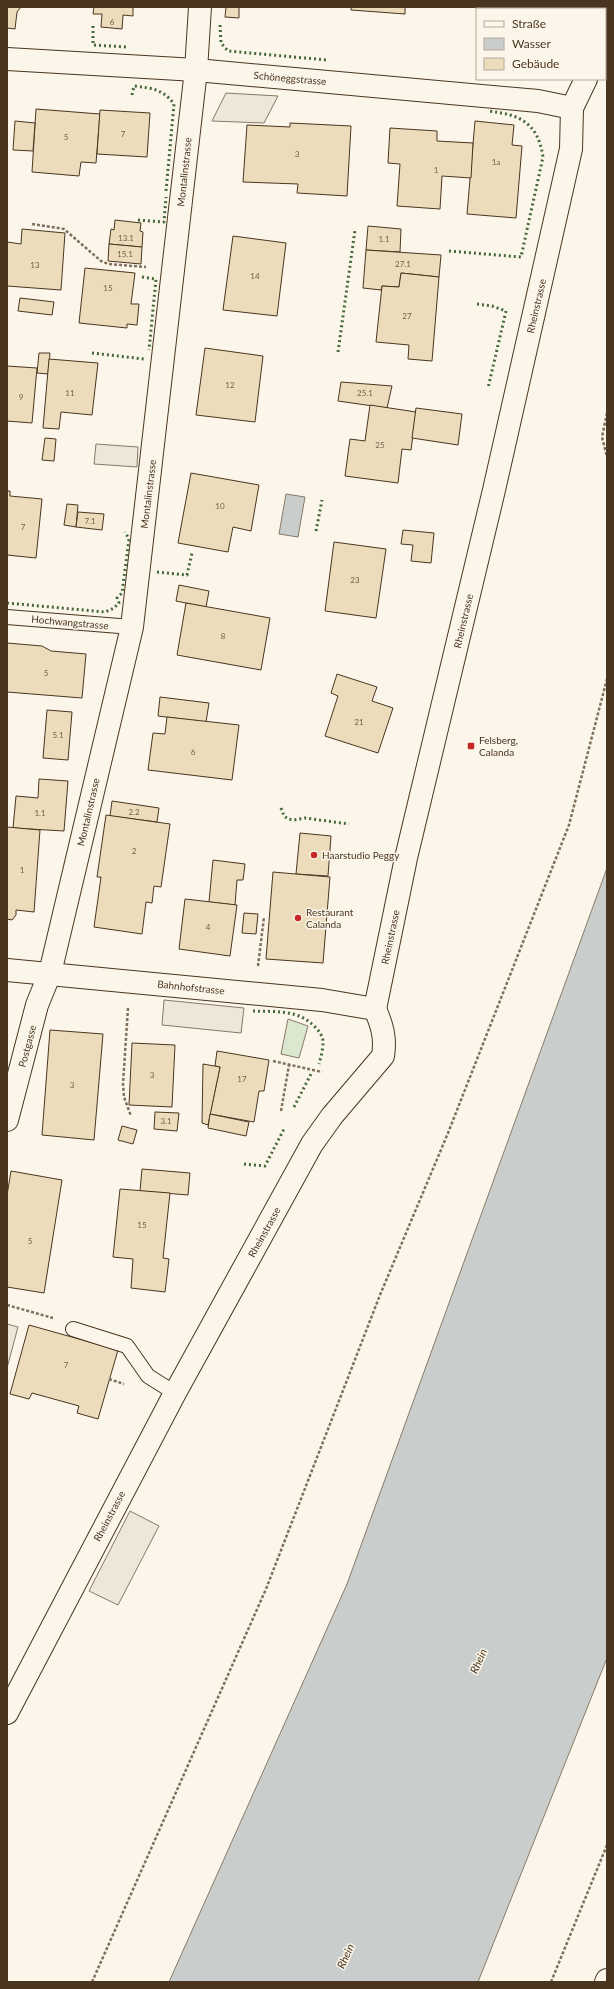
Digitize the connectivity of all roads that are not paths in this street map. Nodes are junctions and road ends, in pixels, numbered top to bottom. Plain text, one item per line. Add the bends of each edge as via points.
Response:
1 (200, 7) edge
2 (7, 59) edge
3 (196, 70) junction
4 (586, 80) edge
5 (572, 108) junction
6 (7, 617) edge
7 (132, 627) junction
8 (7, 970) edge
9 (50, 973) junction
10 (375, 1009) junction
11 (7, 1120) edge
12 (73, 1329) dead end
13 (174, 1393) junction
14 (7, 1713) edge

1 - 3 street, Montalinstrasse
2 - 3 street, Schöneggstrasse
3 - 5 street, Schöneggstrasse via 538,101
3 - 7 street, Montalinstrasse
4 - 5 street, Rheinstrasse
5 - 10 street, Rheinstrasse via 571,149 494,490 406,858
6 - 7 lane, Hochwangstrasse
7 - 9 street, Montalinstrasse
8 - 9 street, Bahnhofstrasse
9 - 10 street, Bahnhofstrasse via 322,1000
9 - 11 street, Postgasse via 37,1005
10 - 13 street, Rheinstrasse via 383,1026 383,1056 332,1116 312,1144
12 - 13 lane via 127,1346 148,1376
13 - 14 street, Rheinstrasse

